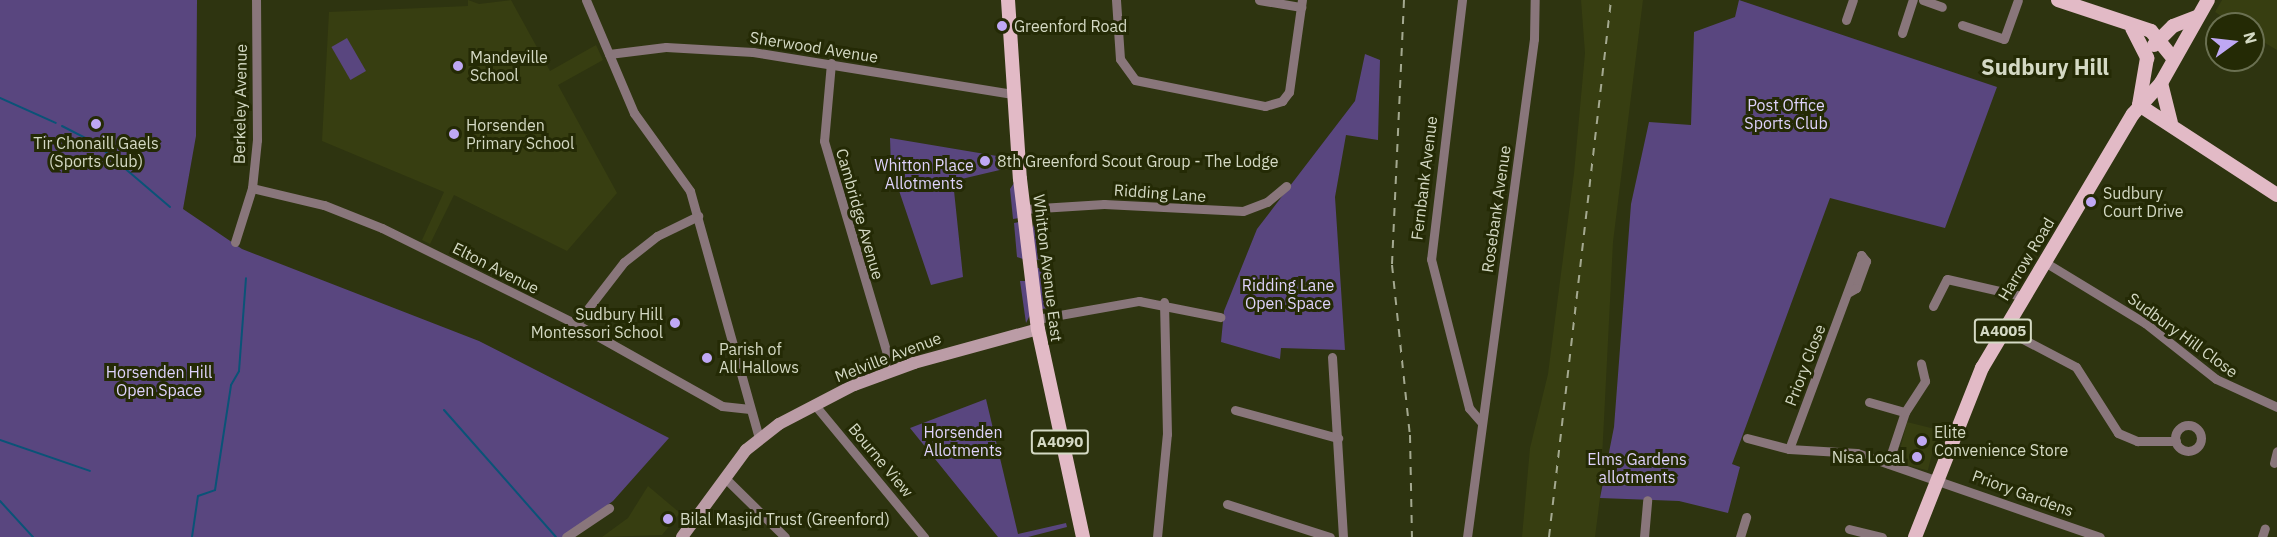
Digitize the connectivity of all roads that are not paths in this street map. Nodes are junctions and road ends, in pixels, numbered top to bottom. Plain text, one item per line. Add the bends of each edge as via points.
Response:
1 (256, 0) edge
2 (586, 0) edge
3 (1008, 0) edge
4 (1116, 0) edge
5 (1260, 0) edge
6 (1462, 0) edge
7 (1535, 0) edge
8 (1853, 0) edge
9 (1912, 0) edge
10 (1923, 0) edge
11 (2018, 0) edge
12 (2058, 0) edge
13 (2208, 0) edge
14 (1302, 4) edge
15 (1942, 7) dead end
16 (2196, 17) junction
17 (1846, 20) dead end
18 (1962, 25) dead end
19 (2132, 28) junction
20 (1902, 33) dead end
21 (2159, 38) junction
22 (609, 54) junction
23 (2171, 61) junction
24 (831, 63) junction
25 (2148, 63) junction
26 (2161, 83) junction
27 (1013, 94) junction
28 (2139, 105) junction
29 (2171, 123) junction
30 (1286, 186) dead end
31 (252, 188) junction
32 (2277, 195) edge
33 (1024, 209) junction
34 (698, 216) junction
35 (235, 242) dead end
36 (2043, 261) junction
37 (1849, 292) dead end
38 (2022, 296) junction
39 (1164, 302) junction
40 (1934, 306) dead end
41 (1220, 317) dead end
42 (576, 324) junction
43 (1038, 324) junction
44 (2004, 329) junction
45 (1332, 357) dead end
46 (1921, 363) dead end
47 (892, 371) junction
48 (1869, 402) dead end
49 (814, 404) junction
50 (2277, 407) edge
51 (750, 409) junction
52 (1235, 410) dead end
53 (1905, 412) junction
54 (1481, 422) junction
55 (759, 438) junction
56 (1338, 438) junction
57 (1747, 438) dead end
58 (2176, 441) dead end
59 (1789, 449) junction
60 (2277, 451) edge
61 (1888, 463) junction
62 (2274, 463) dead end
63 (1935, 477) junction
64 (725, 478) junction
65 (1647, 500) dead end
66 (1227, 504) dead end
67 (609, 508) dead end
68 (1746, 517) dead end
69 (1849, 529) dead end
70 (566, 537) edge
71 (682, 537) edge
72 (785, 537) edge
73 (924, 537) edge
74 (1083, 537) edge
75 (1157, 537) edge
76 (1330, 537) edge
77 (1343, 537) edge
78 (1467, 537) edge
79 (1644, 537) edge
80 (1740, 537) edge
81 (1882, 537) edge
82 (1915, 537) edge
83 (2100, 537) edge

1 - 31 street, Berkeley Avenue
2 - 22 street
3 - 27 main road, Whitton Avenue East / A4090
4 - 14 street via 1123,66 1143,84 1265,106 1282,101 1289,92
5 - 14 street
6 - 54 street, Fernbank Avenue via 1431,258 1469,408
7 - 54 street, Rosebank Avenue via 1533,48
8 - 17 street
9 - 20 street
10 - 15 street
11 - 18 street via 2004,39
12 - 19 main road
13 - 16 main road, A4005
16 - 21 main road, A4005
16 - 23 main road, A4005
19 - 21 main road
19 - 25 main road
21 - 23 main road
21 - 25 main road, Harrow Road / A4005
22 - 24 street, Sherwood Avenue via 685,46
22 - 34 street via 643,128 686,182
23 - 25 main road
23 - 26 main road, A4005
24 - 27 street, Sherwood Avenue
24 - 47 street, Cambridge Avenue via 823,124 827,160
25 - 28 main road, Harrow Road / A4005
26 - 28 main road, Harrow Road / A4005
26 - 29 main road
27 - 33 main road, Whitton Avenue East / A4090
28 - 29 main road
28 - 36 main road, Harrow Road / A4005
29 - 32 main road
30 - 33 street, Ridding Lane via 1243,211 1104,204
31 - 35 street, Berkeley Avenue
31 - 42 street, Elton Avenue via 324,205 382,228
33 - 43 main road, Whitton Avenue East / A4090
34 - 42 street via 657,236 624,262
34 - 51 street
36 - 38 main road, Harrow Road / A4005
36 - 50 street, Sudbury Hill Close via 2145,322 2216,380
37 - 59 street, Priory Close
38 - 40 street via 1947,279
38 - 44 main road, Harrow Road / A4005
39 - 41 street
39 - 43 street via 1112,304
39 - 75 street via 1167,434
42 - 51 street, Elton Avenue via 722,406
43 - 47 street, Melville Avenue
43 - 74 main road, Whitton Avenue East / A4090
44 - 58 street via 2076,367 2118,433 2137,441
44 - 63 main road, Harrow Road / A4005
45 - 56 street
46 - 53 street via 1925,381
47 - 49 street, Melville Avenue
48 - 53 street
49 - 55 street, Melville Avenue
49 - 73 street, Bourne View
51 - 55 street
52 - 56 street
53 - 61 street
54 - 78 street, Rosebank Avenue
55 - 64 street, Melville Avenue
56 - 77 street
57 - 59 street, Priory Gardens
59 - 61 street, Priory Gardens via 1837,448
60 - 62 street
61 - 63 street, Priory Gardens
63 - 82 main road, Harrow Road / A4005
63 - 83 street, Priory Gardens
64 - 71 street, Melville Avenue
64 - 72 street
65 - 79 street
66 - 76 street
67 - 70 street
68 - 80 street
69 - 81 street

